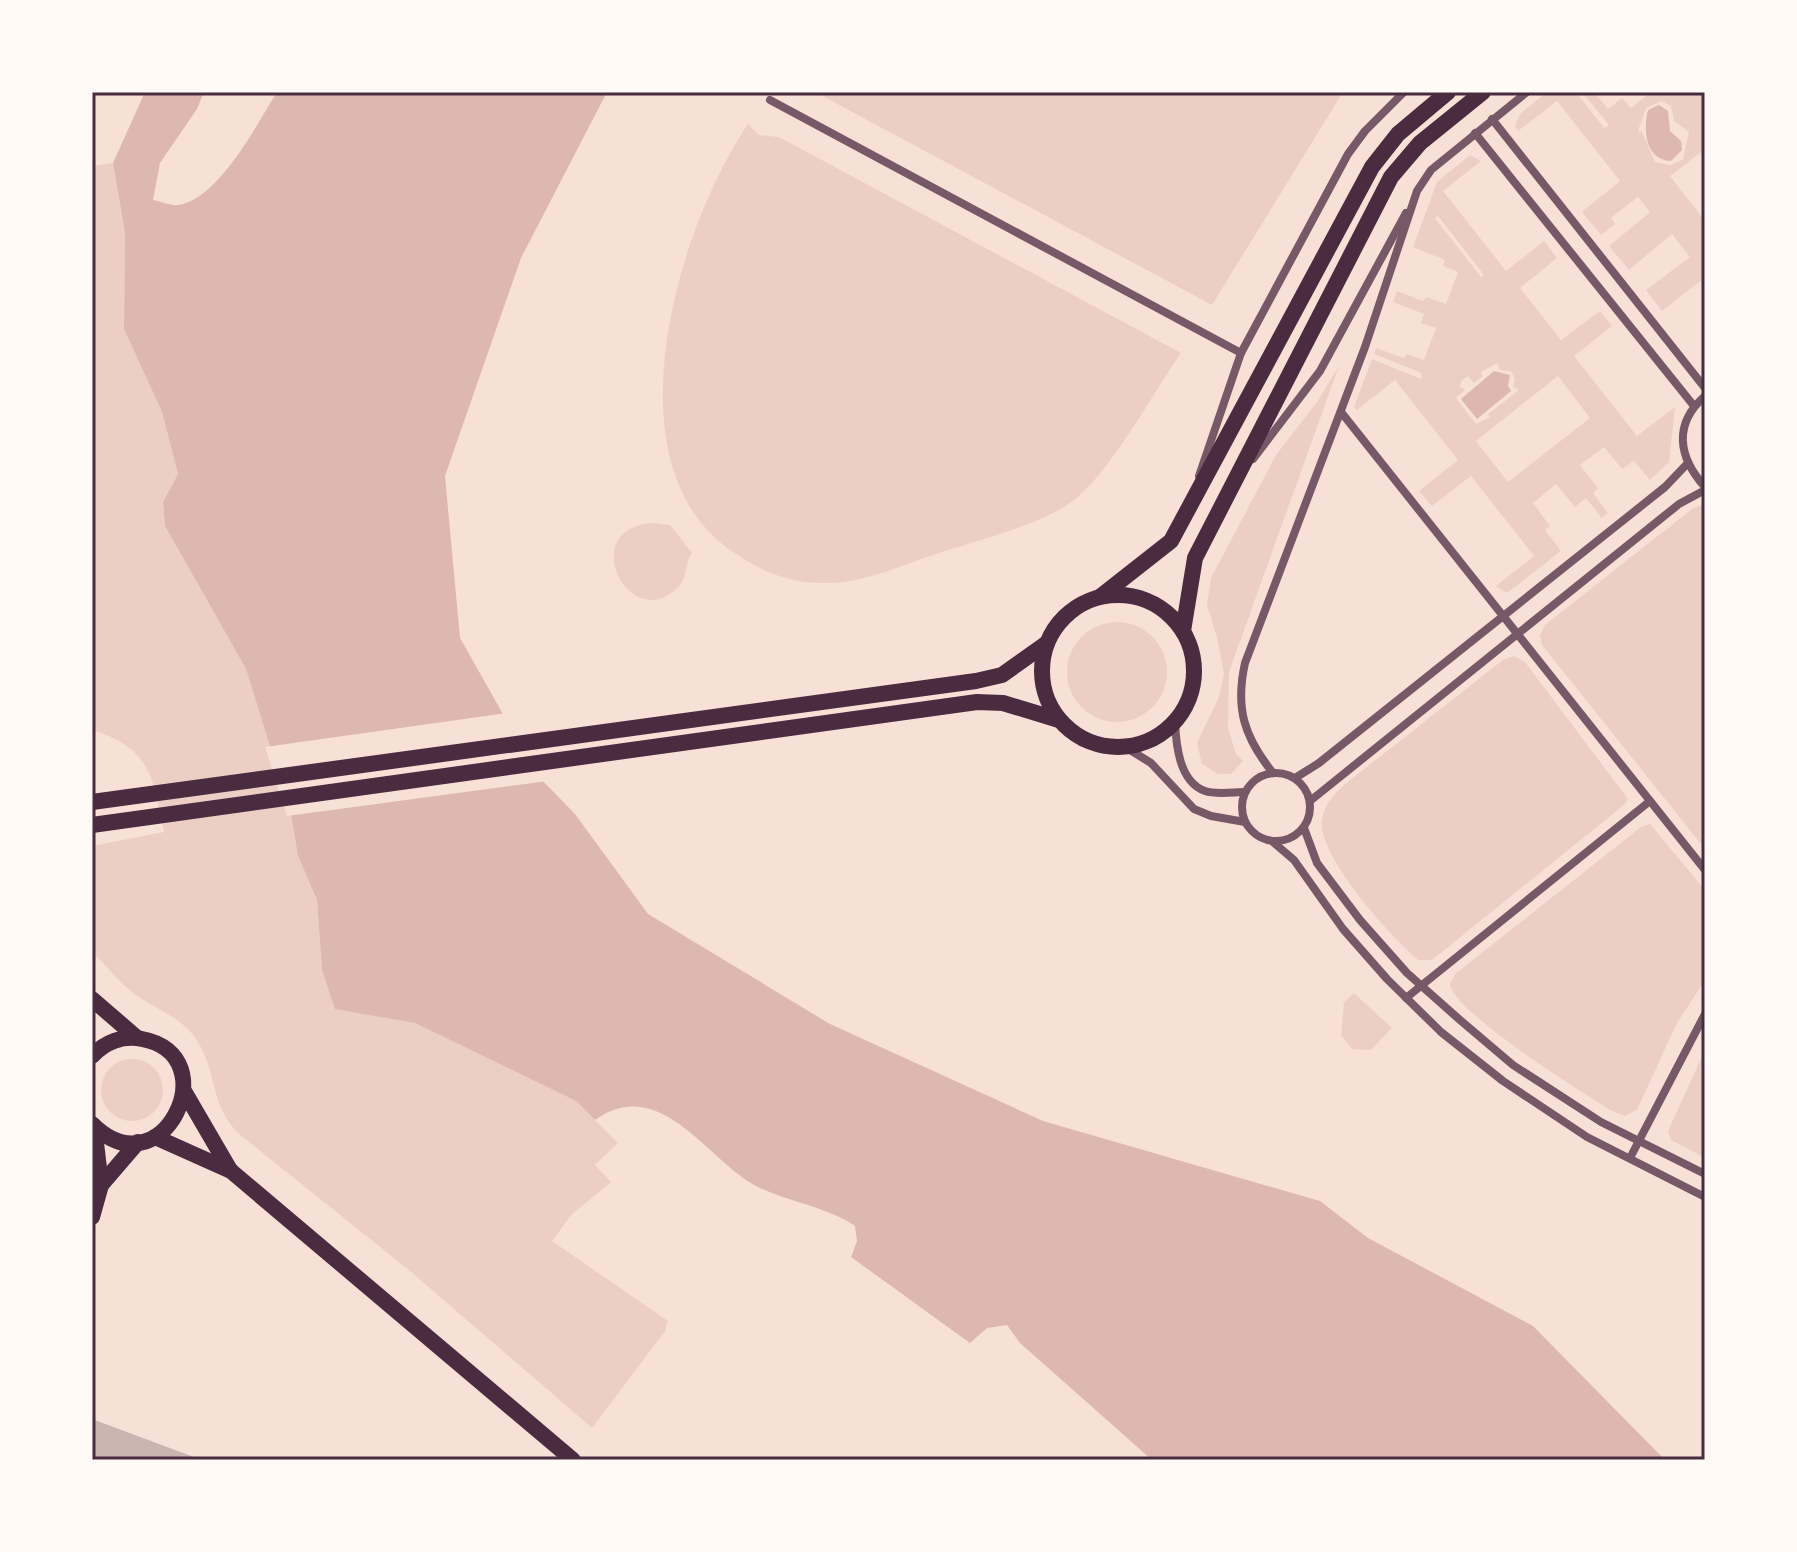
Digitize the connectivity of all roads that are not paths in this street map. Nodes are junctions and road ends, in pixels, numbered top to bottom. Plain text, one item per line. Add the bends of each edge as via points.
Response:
1 (1404, 92) edge
2 (1448, 92) edge
3 (1483, 92) edge
4 (1527, 92) edge
5 (770, 100) dead end
6 (1492, 119) junction
7 (1475, 133) junction
8 (1417, 191) junction
9 (1241, 353) junction
10 (1705, 388) edge
11 (1705, 396) edge
12 (1694, 406) junction
13 (1341, 412) junction
14 (1687, 464) junction
15 (1230, 488) junction
16 (1705, 488) edge
17 (1193, 504) junction
18 (1101, 596) junction
19 (1503, 616) junction
20 (1183, 631) junction
21 (1517, 634) junction
22 (1047, 643) junction
23 (1059, 720) junction
24 (1175, 722) junction
25 (1125, 747) junction
26 (1273, 773) junction
27 (1295, 778) junction
28 (1245, 792) junction
29 (1310, 801) junction
30 (1650, 801) junction
31 (92, 802) edge
32 (1245, 822) junction
33 (92, 825) edge
34 (1304, 828) junction
35 (1273, 842) junction
36 (1705, 870) edge
37 (1420, 985) junction
38 (1406, 998) junction
39 (92, 999) edge
40 (1705, 1014) edge
41 (136, 1037) junction
42 (92, 1056) edge
43 (184, 1091) junction
44 (93, 1125) edge
45 (155, 1137) junction
46 (138, 1142) junction
47 (1638, 1142) junction
48 (1630, 1158) junction
49 (231, 1171) junction
50 (1705, 1174) edge
51 (101, 1185) junction
52 (1705, 1197) edge
53 (92, 1217) edge
54 (573, 1460) edge

1 - 9 street via 1348,154
2 - 17 main road via 1398,134 1372,167
3 - 15 main road via 1420,143 1391,177
4 - 6 street
5 - 9 street
6 - 7 street
6 - 10 street
7 - 8 street via 1431,170
7 - 12 street
8 - 13 street
8 - 15 street via 1320,371
9 - 17 street via 1206,448
11 - 12 street
12 - 14 street via 1681,436
13 - 19 street
13 - 26 street via 1239,691 1246,735
14 - 16 street
14 - 19 street
15 - 20 main road via 1195,558
16 - 21 street
17 - 18 main road via 1171,541
18 - 20 main road via 1139,597 1171,616
18 - 22 main road via 1078,605 1059,621
19 - 21 street
19 - 27 street
20 - 24 main road via 1192,653 1193,678 1188,701
21 - 29 street
21 - 30 street
22 - 23 main road via 1041,669 1046,696
22 - 31 main road via 1002,675 976,681
23 - 25 main road via 1089,740
23 - 33 main road via 1003,703 977,702
24 - 25 main road via 1152,739
24 - 28 street via 1181,763 1194,783 1206,791
25 - 32 street via 1151,763 1194,809
26 - 27 street
26 - 28 street via 1261,776
27 - 29 street
28 - 32 street
29 - 34 street
30 - 36 street
30 - 37 street
32 - 35 street
34 - 35 street via 1285,841
34 - 37 street via 1317,863
35 - 38 street via 1294,860 1343,929
37 - 38 street
37 - 47 street via 1513,1065
38 - 48 street via 1441,1032 1528,1098
39 - 41 main road
40 - 47 street
41 - 42 main road via 114,1040
41 - 43 main road via 170,1054 181,1070
43 - 45 main road via 173,1123
43 - 49 main road
44 - 46 main road via 113,1139
44 - 51 main road
45 - 46 main road
45 - 49 main road
46 - 51 main road
47 - 48 street
47 - 50 street
48 - 52 street
49 - 54 main road
51 - 53 main road

